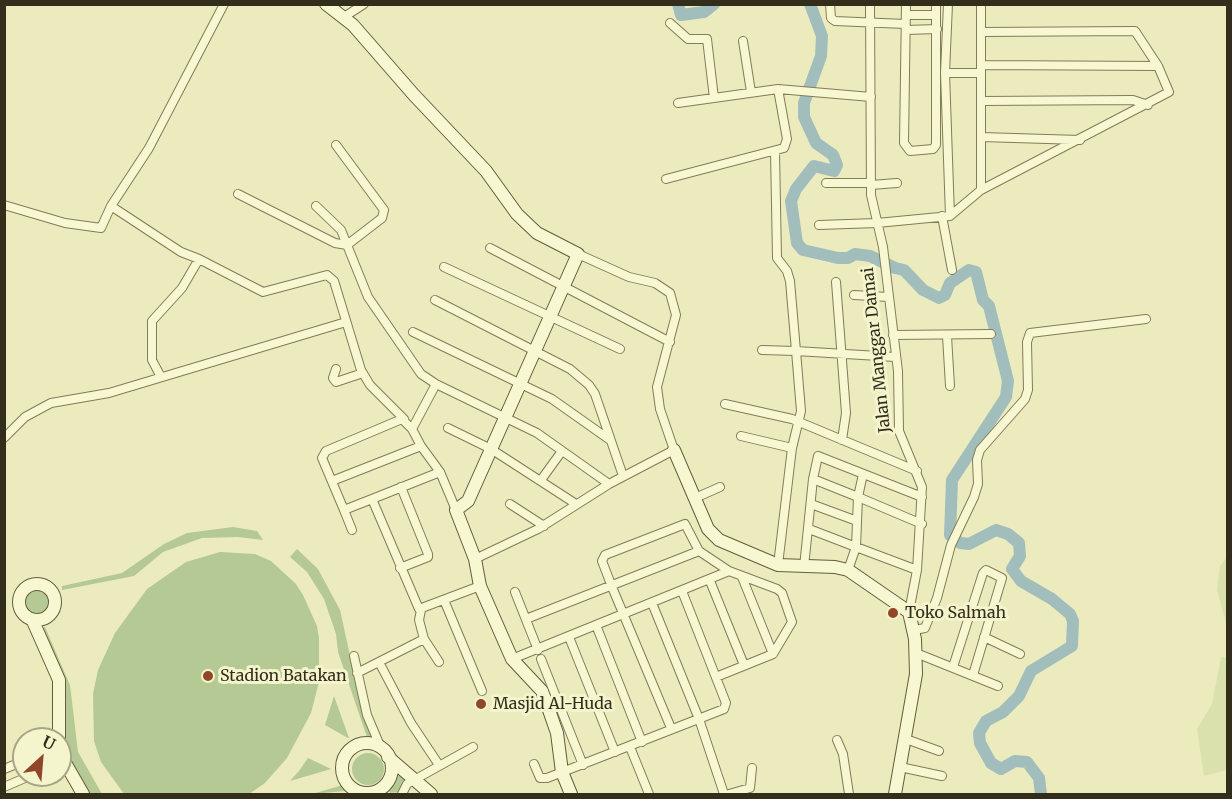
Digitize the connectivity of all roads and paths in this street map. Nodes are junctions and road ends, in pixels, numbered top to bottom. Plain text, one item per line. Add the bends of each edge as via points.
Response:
1 (224, 4) edge
2 (326, 4) edge
3 (364, 4) edge
4 (830, 4) edge
5 (870, 4) edge
6 (906, 4) edge
7 (936, 4) edge
8 (948, 4) edge
9 (981, 4) edge
10 (936, 15) junction
11 (344, 17) junction
12 (870, 22) junction
13 (670, 23) dead end
14 (906, 23) junction
15 (937, 29) junction
16 (981, 32) junction
17 (743, 41) dead end
18 (1158, 66) junction
19 (981, 69) junction
20 (945, 73) junction
21 (778, 89) junction
22 (751, 92) junction
23 (871, 97) junction
24 (714, 98) junction
25 (981, 101) junction
26 (678, 104) dead end
27 (1148, 105) junction
28 (981, 137) junction
29 (1081, 140) junction
30 (336, 145) dead end
31 (775, 152) junction
32 (666, 179) dead end
33 (826, 183) dead end
34 (897, 183) dead end
35 (871, 184) junction
36 (981, 190) junction
37 (237, 194) dead end
38 (4, 205) edge
39 (111, 206) junction
40 (316, 206) dead end
41 (946, 216) junction
42 (877, 223) junction
43 (819, 225) dead end
44 (346, 245) junction
45 (490, 248) dead end
46 (578, 254) junction
47 (199, 259) junction
48 (444, 267) dead end
49 (952, 270) dead end
50 (836, 282) dead end
51 (565, 286) junction
52 (854, 295) dead end
53 (888, 297) junction
54 (435, 300) dead end
55 (551, 317) junction
56 (1146, 319) dead end
57 (346, 322) junction
58 (413, 332) dead end
59 (991, 334) dead end
60 (893, 335) junction
61 (947, 336) junction
62 (670, 342) junction
63 (620, 350) dead end
64 (762, 350) dead end
65 (536, 351) junction
66 (796, 351) junction
67 (842, 354) junction
68 (896, 357) junction
69 (336, 369) dead end
70 (363, 373) junction
71 (161, 378) junction
72 (436, 384) junction
73 (521, 384) junction
74 (950, 386) dead end
75 (725, 404) dead end
76 (506, 416) junction
77 (404, 419) junction
78 (799, 422) junction
79 (448, 428) dead end
80 (412, 429) junction
81 (741, 436) dead end
82 (4, 438) edge
83 (610, 440) junction
84 (842, 441) junction
85 (421, 446) junction
86 (792, 448) junction
87 (491, 449) junction
88 (674, 450) junction
89 (562, 451) junction
90 (917, 471) junction
91 (440, 472) junction
92 (863, 474) junction
93 (623, 476) junction
94 (813, 479) junction
95 (541, 480) junction
96 (332, 481) junction
97 (609, 484) junction
98 (401, 487) junction
99 (720, 487) dead end
100 (922, 496) junction
101 (858, 497) junction
102 (695, 498) junction
103 (372, 499) junction
104 (510, 504) dead end
105 (576, 504) junction
106 (811, 504) junction
107 (462, 506) junction
108 (344, 510) junction
109 (857, 521) junction
110 (921, 524) junction
111 (543, 526) junction
112 (808, 529) junction
113 (352, 530) dead end
114 (856, 547) junction
115 (699, 551) junction
116 (475, 559) junction
117 (778, 565) junction
118 (804, 567) junction
119 (400, 568) junction
120 (848, 570) junction
121 (917, 570) junction
122 (729, 572) junction
123 (742, 577) junction
124 (710, 581) junction
125 (480, 586) junction
126 (612, 587) junction
127 (682, 591) junction
128 (515, 592) dead end
129 (444, 600) junction
130 (652, 603) junction
131 (421, 610) junction
132 (909, 612) junction
133 (624, 615) junction
134 (32, 619) dead end
135 (526, 619) junction
136 (596, 625) junction
137 (914, 630) junction
138 (569, 637) junction
139 (984, 638) junction
140 (424, 639) junction
141 (916, 653) junction
142 (539, 654) junction
143 (773, 654) junction
144 (1020, 654) dead end
145 (354, 656) dead end
146 (512, 659) junction
147 (439, 662) dead end
148 (380, 664) junction
149 (744, 665) junction
150 (954, 667) junction
151 (357, 673) junction
152 (973, 675) junction
153 (716, 677) junction
154 (998, 686) dead end
155 (482, 691) dead end
156 (699, 719) junction
157 (59, 727) edge
158 (671, 728) junction
159 (903, 738) junction
160 (837, 740) dead end
161 (642, 742) junction
162 (473, 747) dead end
163 (630, 747) junction
164 (939, 751) dead end
165 (385, 752) junction
166 (615, 752) junction
167 (534, 764) dead end
168 (439, 765) junction
169 (583, 765) junction
170 (900, 767) junction
171 (752, 768) dead end
172 (562, 772) junction
173 (942, 776) dead end
174 (72, 778) edge
175 (414, 779) junction
176 (896, 790) edge
177 (352, 793) edge
178 (376, 793) edge
179 (725, 793) edge
180 (83, 795) edge
181 (402, 795) edge
182 (431, 795) edge
183 (570, 795) edge
184 (649, 795) edge
185 (849, 795) edge

1 - 39 street via 149,148
2 - 11 street
3 - 11 street
4 - 12 street via 832,20
5 - 12 street, Jalan Manggar Damai
6 - 14 street
7 - 10 street
8 - 20 street
9 - 16 street
10 - 14 street
10 - 15 street
11 - 46 street via 486,171 517,214 537,233
12 - 14 street
12 - 23 street, Jalan Manggar Damai
13 - 24 street via 688,39 707,39
14 - 15 street
14 - 15 street via 904,143 910,151 936,145
16 - 18 street via 1135,31
16 - 19 street
17 - 22 street
18 - 19 street
18 - 27 street via 1169,92
19 - 20 street
19 - 25 street
20 - 41 street
21 - 22 street
21 - 23 street
21 - 31 street via 787,142
22 - 24 street
23 - 35 street, Jalan Manggar Damai
24 - 26 street
25 - 27 street via 1133,100
25 - 28 street
27 - 29 street
28 - 29 street
28 - 36 street
29 - 36 street
30 - 44 street via 384,210 382,218
31 - 32 street
31 - 66 street via 777,258 790,281
33 - 35 street
34 - 35 street
35 - 42 street, Jalan Manggar Damai
36 - 41 street
37 - 44 street
38 - 39 street via 65,223 101,228
39 - 47 street
40 - 44 street via 341,230
41 - 42 street
41 - 49 street
42 - 43 street
42 - 53 street, Jalan Manggar Damai
44 - 72 street via 368,297 421,374
45 - 51 street
46 - 51 street
46 - 62 street via 629,277 664,287 675,303
47 - 57 street via 263,292 327,275 334,281
47 - 71 street via 182,288 152,321 152,360
48 - 55 street
50 - 67 street
51 - 55 street
51 - 62 street
52 - 53 street
53 - 60 street, Jalan Manggar Damai
54 - 65 street
55 - 63 street
55 - 65 street
56 - 137 street via 1030,333 1025,399 980,450 974,497 953,541 926,627
57 - 70 street
57 - 71 street
58 - 73 street
59 - 61 street
60 - 61 street
60 - 68 street, Jalan Manggar Damai
61 - 74 street
62 - 88 street via 657,387
64 - 66 street
65 - 73 street
65 - 83 street via 570,369 589,385
66 - 67 street
66 - 78 street
67 - 68 street
67 - 84 street via 846,413
68 - 90 street, Jalan Manggar Damai via 899,431
69 - 70 street via 336,382
70 - 77 street
71 - 82 street via 109,393 51,403 26,417
72 - 76 street
72 - 80 street
73 - 76 street
73 - 83 street via 552,399
75 - 78 street
76 - 87 street
76 - 89 street
77 - 80 street
77 - 96 street via 326,451 322,458
78 - 84 street
78 - 86 street
79 - 87 street
80 - 85 street
81 - 86 street
83 - 93 street
84 - 90 street
85 - 91 street
85 - 96 street
86 - 117 street
87 - 95 street
87 - 107 street
88 - 93 street
88 - 102 street
89 - 95 street
89 - 97 street
90 - 100 street, Jalan Manggar Damai
91 - 98 street
91 - 107 street
92 - 94 street via 818,456
92 - 100 street
92 - 101 street
93 - 97 street
94 - 101 street
94 - 106 street
95 - 105 street
96 - 108 street
97 - 105 street
98 - 103 street
98 - 119 street via 428,557
99 - 102 street
100 - 110 street, Jalan Manggar Damai
101 - 109 street
101 - 110 street
102 - 117 street via 708,528 719,540
103 - 108 street
103 - 119 street
104 - 111 street
105 - 111 street
106 - 109 street
106 - 112 street
107 - 116 street
108 - 113 street
109 - 114 street
110 - 121 street, Jalan Manggar Damai
111 - 116 street
112 - 114 street
112 - 118 street
114 - 120 street
114 - 121 street
115 - 122 street
115 - 126 street
115 - 126 street via 685,524 605,555 602,561
116 - 125 street
117 - 118 street
118 - 120 street
119 - 131 street
120 - 132 street
121 - 132 street, Jalan Manggar Damai
122 - 123 street
122 - 124 street
123 - 143 street
123 - 143 street via 779,591 793,619
124 - 127 street
124 - 149 street
125 - 129 street
125 - 146 street
126 - 133 street
126 - 135 street
127 - 130 street
127 - 153 street
128 - 135 street
129 - 131 street
129 - 155 street
130 - 133 street
130 - 156 street
131 - 140 street via 419,620
132 - 137 street, Jalan Manggar Damai
133 - 136 street
133 - 158 street
134 - 157 street via 59,680
135 - 142 street
136 - 138 street
136 - 161 street
137 - 141 street, Jalan Manggar Damai
138 - 142 street
138 - 166 street
139 - 144 street
139 - 150 street via 1002,578 986,570
139 - 152 street
140 - 147 street
140 - 148 street
141 - 150 street
141 - 159 street, Jalan Manggar Damai via 916,674
142 - 146 street
142 - 169 street
143 - 149 street
145 - 151 street
146 - 172 street via 542,691 557,733
148 - 151 street
148 - 168 street
149 - 153 street
150 - 152 street
151 - 165 street via 367,715
152 - 154 street
153 - 156 street via 726,706
156 - 158 street
156 - 179 street
158 - 161 street
159 - 164 street
159 - 170 street, Jalan Manggar Damai
160 - 185 street
161 - 163 street
162 - 168 street
163 - 166 street
163 - 184 street
165 - 175 street
165 - 177 street via 366,743 347,753 342,774
165 - 178 street via 391,775
166 - 169 street
167 - 172 street via 541,779
168 - 175 street
169 - 172 street
170 - 173 street
170 - 176 street, Jalan Manggar Damai
171 - 179 street via 750,788
172 - 183 street
174 - 180 street
175 - 181 street
175 - 182 street
177 - 178 street

